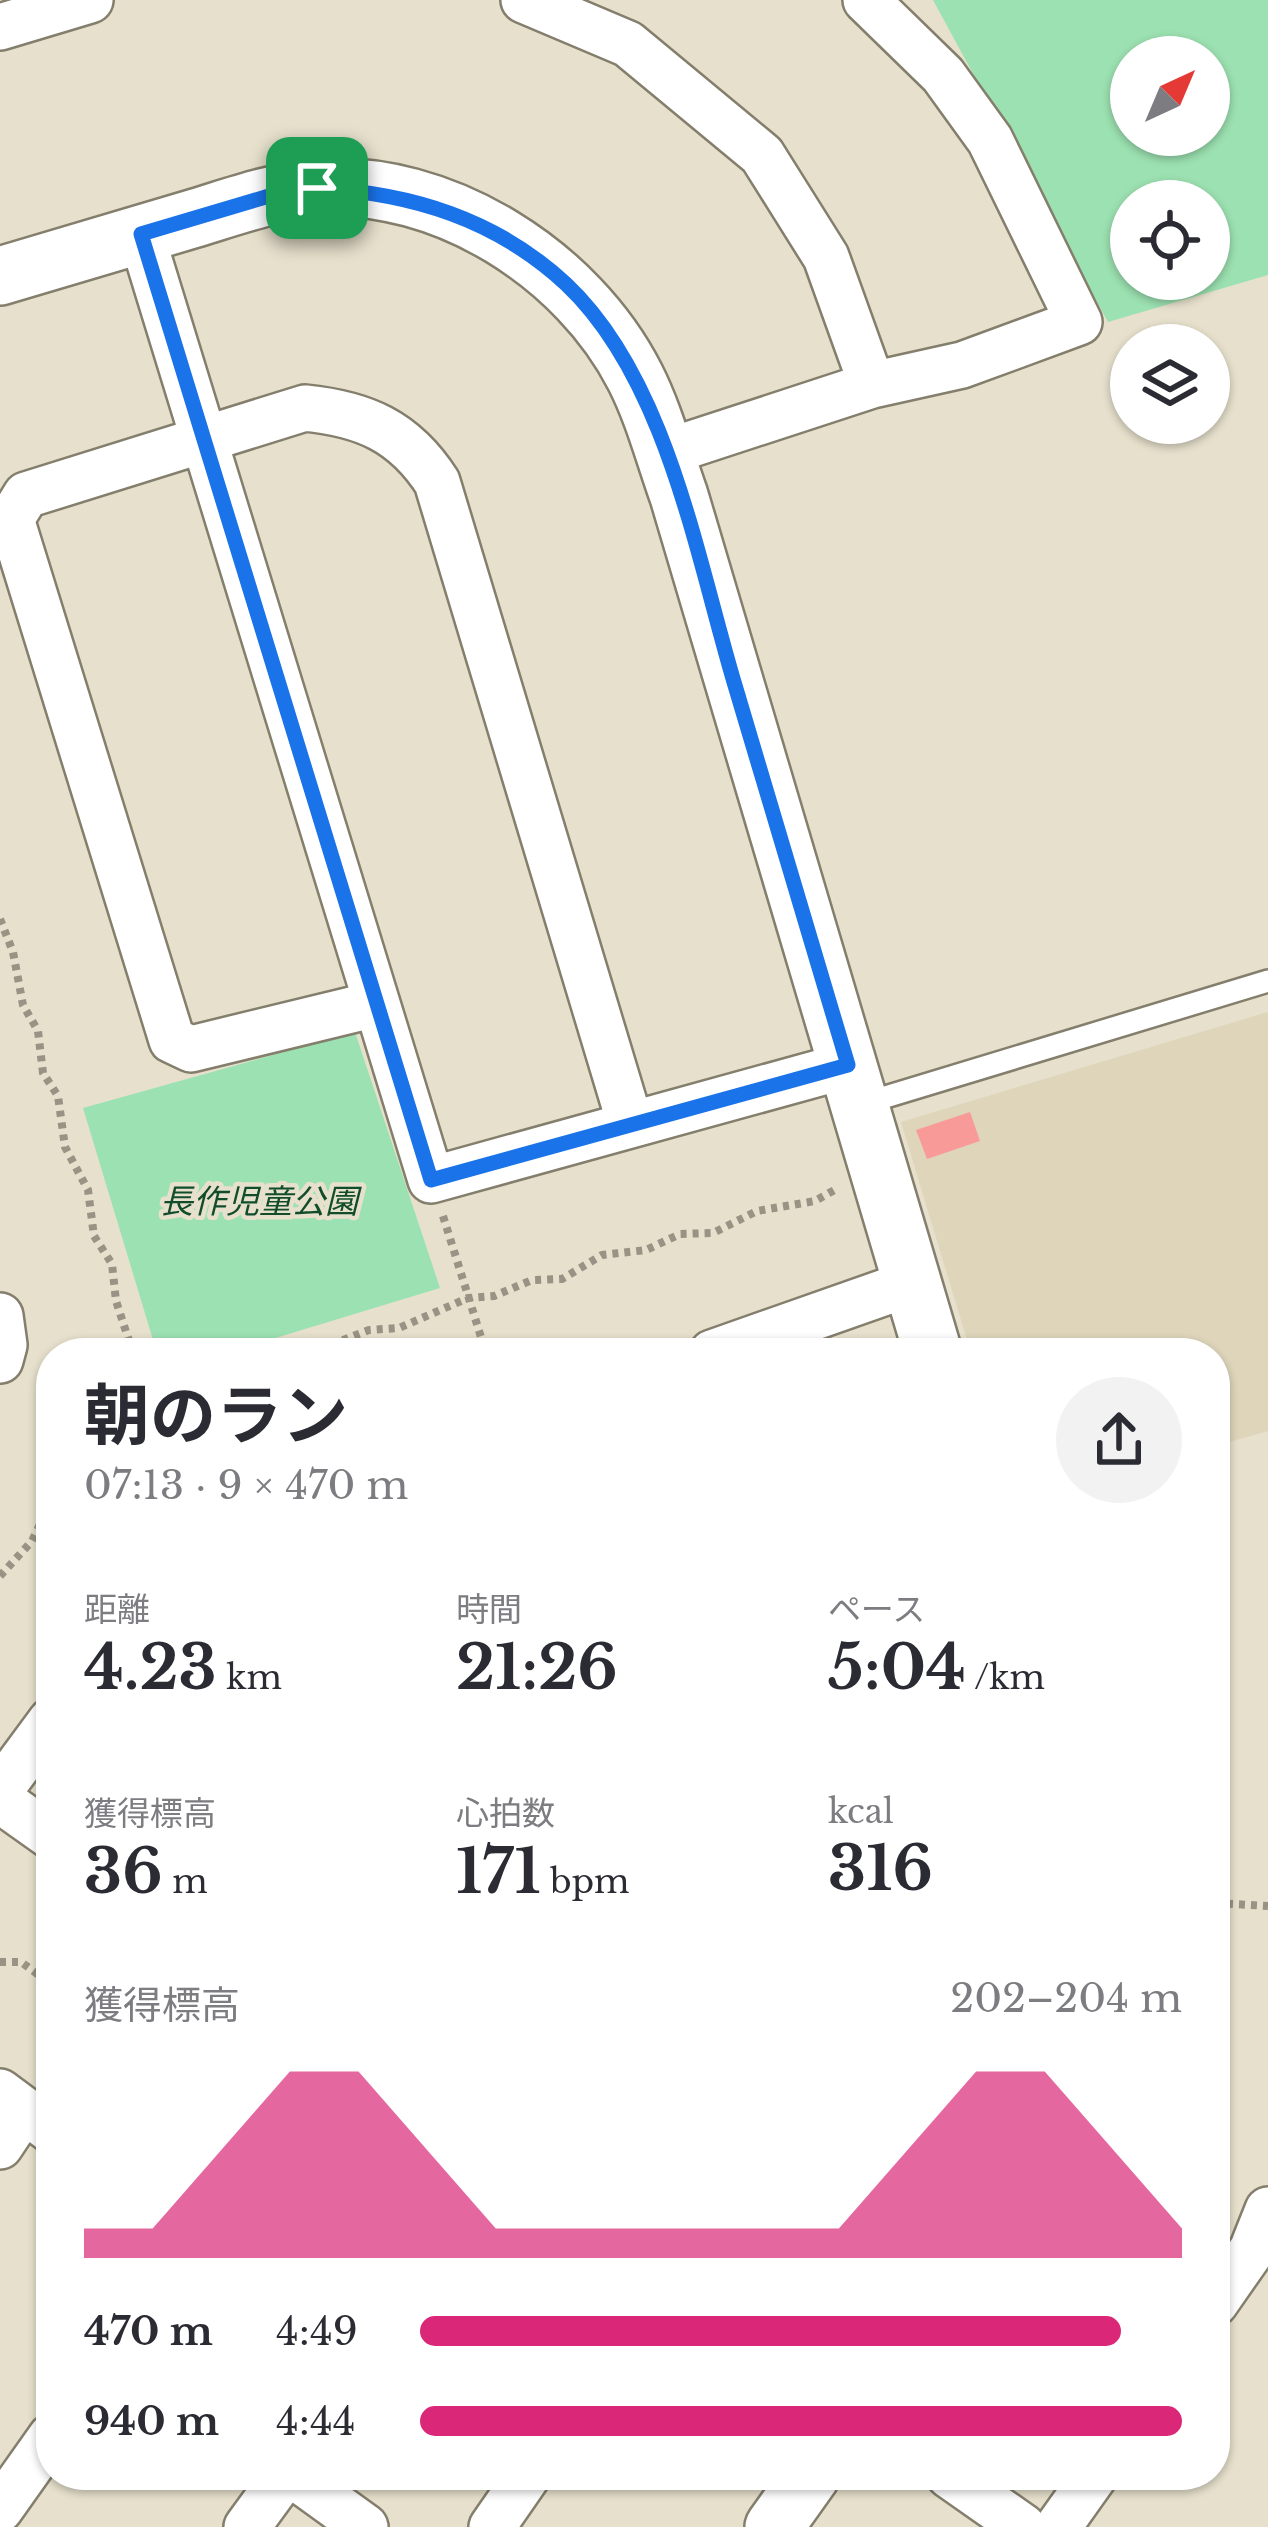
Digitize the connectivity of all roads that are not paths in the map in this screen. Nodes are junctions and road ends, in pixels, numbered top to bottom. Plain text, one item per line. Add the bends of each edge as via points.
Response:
1 (90, 0) edge
2 (524, 0) edge
3 (866, 0) edge
4 (0, 28) edge
5 (141, 234) junction
6 (0, 277) edge
7 (872, 385) junction
8 (205, 436) junction
9 (664, 453) junction
10 (1268, 981) edge
11 (376, 1004) junction
12 (854, 1085) junction
13 (630, 1123) junction
14 (911, 1283) junction
15 (0, 1316) edge
16 (755, 1338) edge
17 (928, 1338) edge
18 (0, 1360) edge
19 (36, 1741) edge
20 (0, 1790) edge
21 (0, 1800) edge
22 (36, 1825) edge
23 (1268, 2210) edge
24 (1230, 2281) edge
25 (36, 2458) edge
26 (277, 2490) edge
27 (311, 2490) edge
28 (518, 2490) edge
29 (801, 2490) edge
30 (970, 2490) edge
31 (1084, 2490) edge
32 (0, 2509) edge
33 (248, 2527) edge
34 (364, 2527) edge
35 (492, 2527) edge
36 (774, 2527) edge
37 (1023, 2527) edge
38 (1058, 2527) edge

1 - 4 street
2 - 7 street via 628,44 762,155 826,257
3 - 7 street via 943,75 991,140 1079,322 962,364
5 - 6 street
5 - 8 street
5 - 9 street via 317,188 404,197 478,223 565,284 606,330
7 - 9 street
8 - 11 street
8 - 11 street via 26,495 11,519 172,1040 191,1049
8 - 13 street via 305,408 392,431 420,456 436,482
9 - 12 street
10 - 12 lane
11 - 13 street via 431,1180
12 - 13 street
12 - 14 street
14 - 16 street
14 - 17 street
15 - 18 street
19 - 20 street
21 - 22 street
23 - 24 street
25 - 32 street
26 - 33 street
27 - 34 street
28 - 35 street
29 - 36 street
30 - 37 street
31 - 38 street

